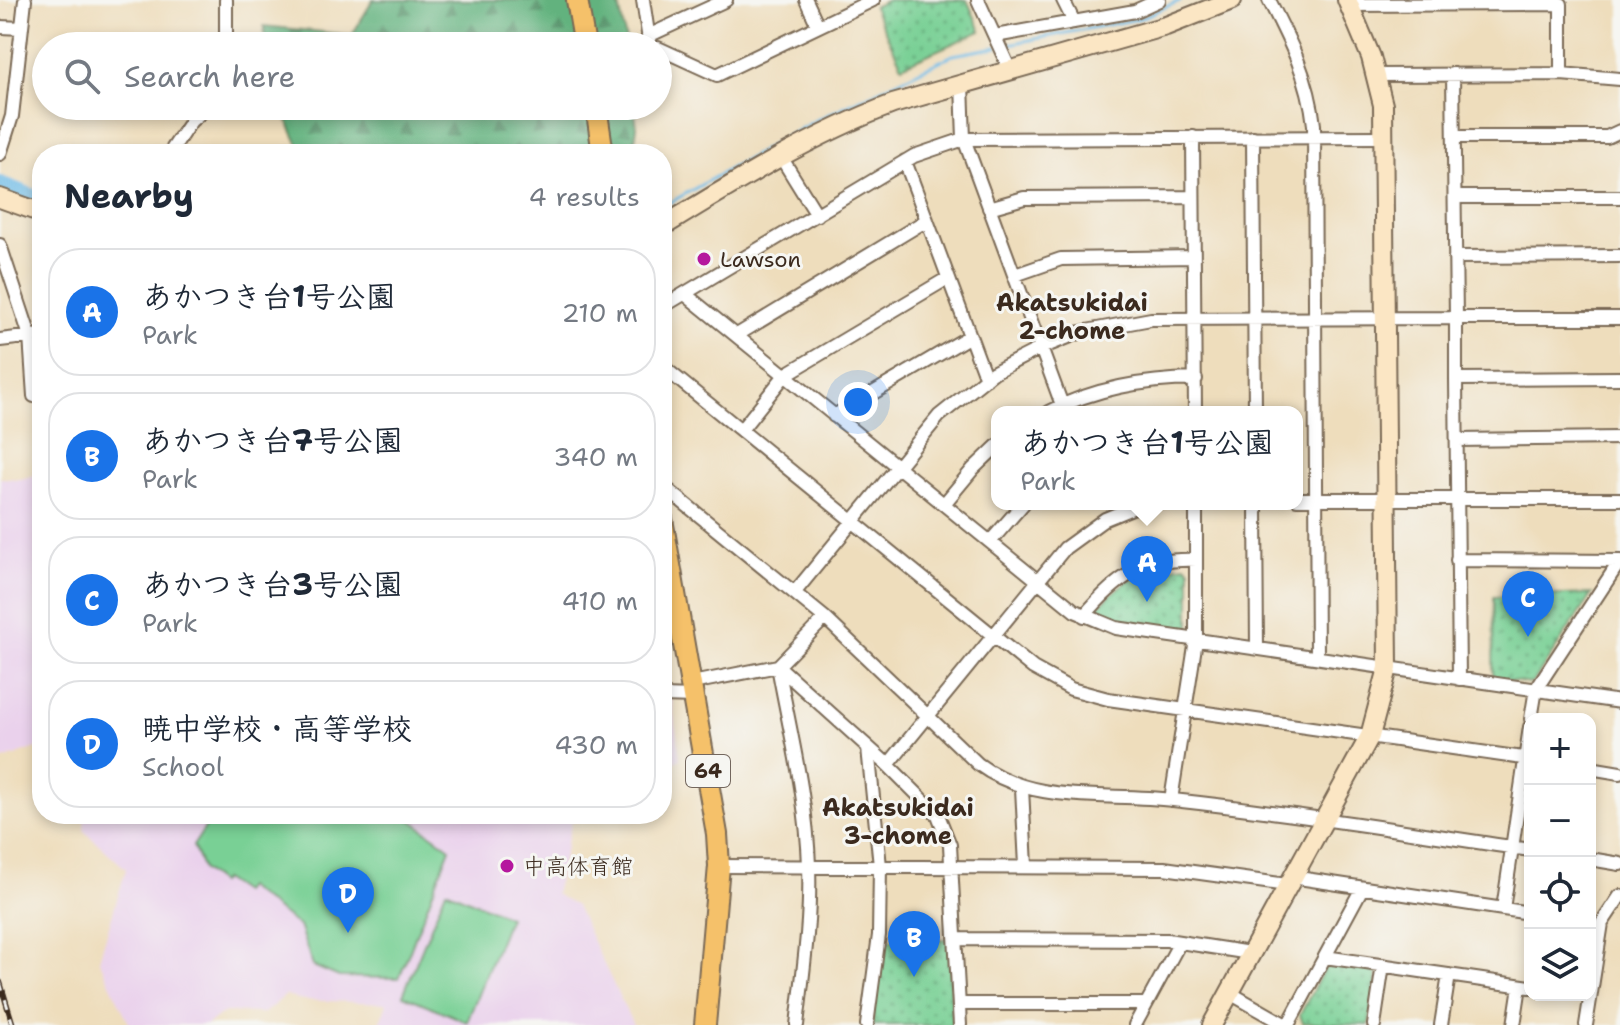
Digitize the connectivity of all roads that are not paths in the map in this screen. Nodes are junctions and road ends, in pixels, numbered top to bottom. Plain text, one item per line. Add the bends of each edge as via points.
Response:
1 (25, 0) edge
2 (226, 0) edge
3 (577, 0) edge
4 (643, 0) edge
5 (726, 0) edge
6 (806, 0) edge
7 (873, 0) edge
8 (978, 0) edge
9 (1063, 0) edge
10 (1269, 0) edge
11 (1228, 1) edge
12 (1150, 2) edge
13 (1348, 3) edge
14 (1074, 22) junction
15 (818, 26) junction
16 (0, 27) edge
17 (22, 28) junction
18 (226, 32) edge
19 (583, 32) edge
20 (651, 32) edge
21 (672, 32) edge
22 (998, 43) junction
23 (672, 52) edge
24 (1010, 70) junction
25 (1453, 74) junction
26 (1561, 74) junction
27 (1377, 75) junction
28 (1620, 79) edge
29 (962, 84) junction
30 (192, 120) edge
31 (598, 120) edge
32 (1620, 131) edge
33 (1193, 137) junction
34 (1253, 137) junction
35 (1314, 137) junction
36 (1384, 137) junction
37 (1455, 137) junction
38 (964, 139) junction
39 (176, 144) edge
40 (602, 144) edge
41 (0, 154) edge
42 (781, 157) junction
43 (905, 161) junction
44 (1193, 197) junction
45 (1455, 197) junction
46 (1620, 197) edge
47 (0, 198) edge
48 (989, 208) junction
49 (32, 209) edge
50 (817, 215) junction
51 (927, 220) junction
52 (672, 221) edge
53 (0, 245) edge
54 (1620, 256) edge
55 (1194, 257) junction
56 (1455, 257) junction
57 (1015, 275) junction
58 (948, 278) junction
59 (685, 294) junction
60 (672, 301) edge
61 (1195, 318) junction
62 (1386, 318) junction
63 (1456, 318) junction
64 (1620, 318) edge
65 (1255, 319) junction
66 (1315, 319) junction
67 (32, 326) edge
68 (737, 335) junction
69 (32, 336) edge
70 (970, 336) junction
71 (0, 340) edge
72 (1041, 348) junction
73 (672, 374) edge
74 (785, 375) junction
75 (1620, 378) edge
76 (986, 379) junction
77 (1196, 379) junction
78 (1456, 379) junction
79 (1062, 405) joint
80 (1195, 406) edge
81 (1255, 406) edge
82 (834, 416) junction
83 (741, 430) junction
84 (1620, 438) edge
85 (1457, 440) junction
86 (991, 452) edge
87 (896, 466) junction
88 (672, 493) edge
89 (1303, 499) edge
90 (1317, 499) junction
91 (1386, 499) junction
92 (1620, 499) edge
93 (1457, 500) junction
94 (944, 504) junction
95 (1018, 510) edge
96 (1128, 510) edge
97 (1196, 510) edge
98 (1256, 510) edge
99 (852, 520) junction
100 (990, 542) junction
101 (1196, 560) junction
102 (1457, 560) junction
103 (1620, 561) edge
104 (1037, 581) junction
105 (795, 592) junction
106 (1084, 616) junction
107 (825, 618) junction
108 (672, 624) edge
109 (993, 635) junction
110 (1196, 640) junction
111 (1257, 648) junction
112 (1317, 657) junction
113 (778, 666) junction
114 (1388, 668) junction
115 (1459, 679) junction
116 (1536, 689) junction
117 (693, 690) junction
118 (672, 694) edge
119 (1620, 702) edge
120 (1185, 710) junction
121 (1532, 713) edge
122 (928, 716) junction
123 (1370, 736) junction
124 (868, 748) junction
125 (1524, 758) edge
126 (888, 765) junction
127 (1596, 769) edge
128 (1620, 773) edge
129 (1524, 781) edge
130 (1022, 788) junction
131 (1171, 800) junction
132 (1323, 821) junction
133 (1512, 848) junction
134 (1524, 849) edge
135 (1596, 860) edge
136 (1620, 864) edge
137 (719, 866) junction
138 (809, 866) junction
139 (880, 866) junction
140 (952, 866) junction
141 (1026, 866) junction
142 (1290, 881) junction
143 (1362, 888) junction
144 (1620, 896) edge
145 (1503, 909) junction
146 (1524, 912) edge
147 (1596, 922) edge
148 (956, 939) junction
149 (1180, 942) junction
150 (1250, 953) junction
151 (1325, 957) junction
152 (1383, 965) junction
153 (1449, 975) junction
154 (1524, 986) edge
155 (1524, 990) edge
156 (1230, 993) junction
157 (1586, 1001) edge
158 (961, 1004) junction
159 (1146, 1004) junction
160 (705, 1025) edge
161 (797, 1025) edge
162 (867, 1025) edge
163 (960, 1025) edge
164 (1135, 1025) edge
165 (1212, 1025) edge
166 (1287, 1025) edge
167 (1374, 1025) edge
168 (1441, 1025) edge
169 (1514, 1025) edge
170 (1586, 1025) edge

1 - 17 street
2 - 18 street
3 - 19 main road
4 - 20 street
5 - 21 street
6 - 15 street
7 - 15 street
8 - 22 street
9 - 14 street
10 - 35 street via 1303,71
11 - 24 street via 1166,26
12 - 14 street via 1135,11
13 - 26 street via 1561,4
13 - 27 street
14 - 22 street
15 - 23 street via 717,75
16 - 17 street
17 - 41 street via 12,116
22 - 24 street
24 - 29 street
25 - 26 street
25 - 27 street
25 - 37 street
26 - 28 street
27 - 36 street
29 - 38 street
29 - 42 street via 856,118
30 - 39 street
31 - 40 main road
32 - 37 street via 1607,137
33 - 34 street
33 - 38 street
33 - 44 street
34 - 35 street
34 - 65 street
35 - 36 street
35 - 66 street
36 - 62 street
37 - 45 street
38 - 43 street
38 - 48 street
42 - 50 street
42 - 52 street
43 - 50 street
43 - 51 street
44 - 48 street via 1024,198
44 - 55 street
45 - 46 street
45 - 56 street
47 - 49 street
48 - 57 street
50 - 59 street
51 - 58 street
51 - 68 street
53 - 67 street
54 - 56 street
55 - 57 street via 1061,259
55 - 61 street
56 - 63 street
57 - 72 street
58 - 70 street
58 - 74 street
59 - 60 street
59 - 68 street
61 - 65 street
61 - 72 street via 1103,327
61 - 77 street
62 - 63 street
62 - 66 street
62 - 91 street
63 - 64 street
63 - 78 street
65 - 66 street
65 - 81 street
66 - 90 street
68 - 74 street
69 - 71 street
70 - 76 street
70 - 82 street
72 - 76 street
72 - 79 street
73 - 83 street
74 - 82 street
74 - 83 street
75 - 78 street
76 - 87 street via 939,416
77 - 79 street via 1125,385
77 - 80 street
78 - 85 street
82 - 87 street
83 - 99 street
84 - 85 street
85 - 93 street
86 - 94 street
87 - 94 street
87 - 99 street
88 - 105 street
89 - 90 street
90 - 91 street
90 - 112 street
91 - 93 street
91 - 114 street
92 - 93 street
93 - 102 street
94 - 100 street
95 - 100 street
96 - 104 street via 1090,528
97 - 101 street
98 - 111 street
99 - 105 street
99 - 109 street
100 - 104 street
101 - 106 street via 1160,563 1127,574
101 - 110 street
102 - 103 street
102 - 115 street
103 - 116 street
104 - 106 street
104 - 109 street
105 - 107 street
106 - 110 street via 1116,628
107 - 113 street
107 - 122 street
108 - 117 main road, 64
109 - 120 street via 1033,668 1071,689
109 - 122 street
110 - 111 street
110 - 120 street
111 - 112 street
112 - 114 street
113 - 117 street
113 - 124 street
113 - 138 street
114 - 115 street
114 - 123 street
115 - 116 street
116 - 119 street
116 - 121 street
117 - 118 street
117 - 137 main road, 64
120 - 123 street
120 - 131 street
122 - 126 street
122 - 130 street via 978,764
123 - 125 street
123 - 132 street
124 - 126 street
124 - 139 street
126 - 140 street via 938,815 948,836
127 - 128 street
129 - 133 street
130 - 131 street
130 - 141 street
131 - 132 street
132 - 133 street
132 - 142 street
133 - 134 street
133 - 145 street
135 - 136 street
137 - 138 street
137 - 160 main road, 64
138 - 139 street
138 - 161 street via 809,920
139 - 140 street
139 - 162 street via 879,935
140 - 141 street
140 - 148 street
141 - 142 street via 1164,868
142 - 143 street
142 - 150 street
143 - 145 street
143 - 151 street
144 - 147 street
145 - 146 street
148 - 149 street
148 - 158 street
149 - 150 street
149 - 159 street
150 - 156 street
151 - 152 street
151 - 166 street
152 - 153 street
152 - 167 street
153 - 154 street
153 - 168 street
155 - 169 street
156 - 165 street
156 - 166 street
157 - 170 street
158 - 159 street
158 - 163 street
159 - 164 street

